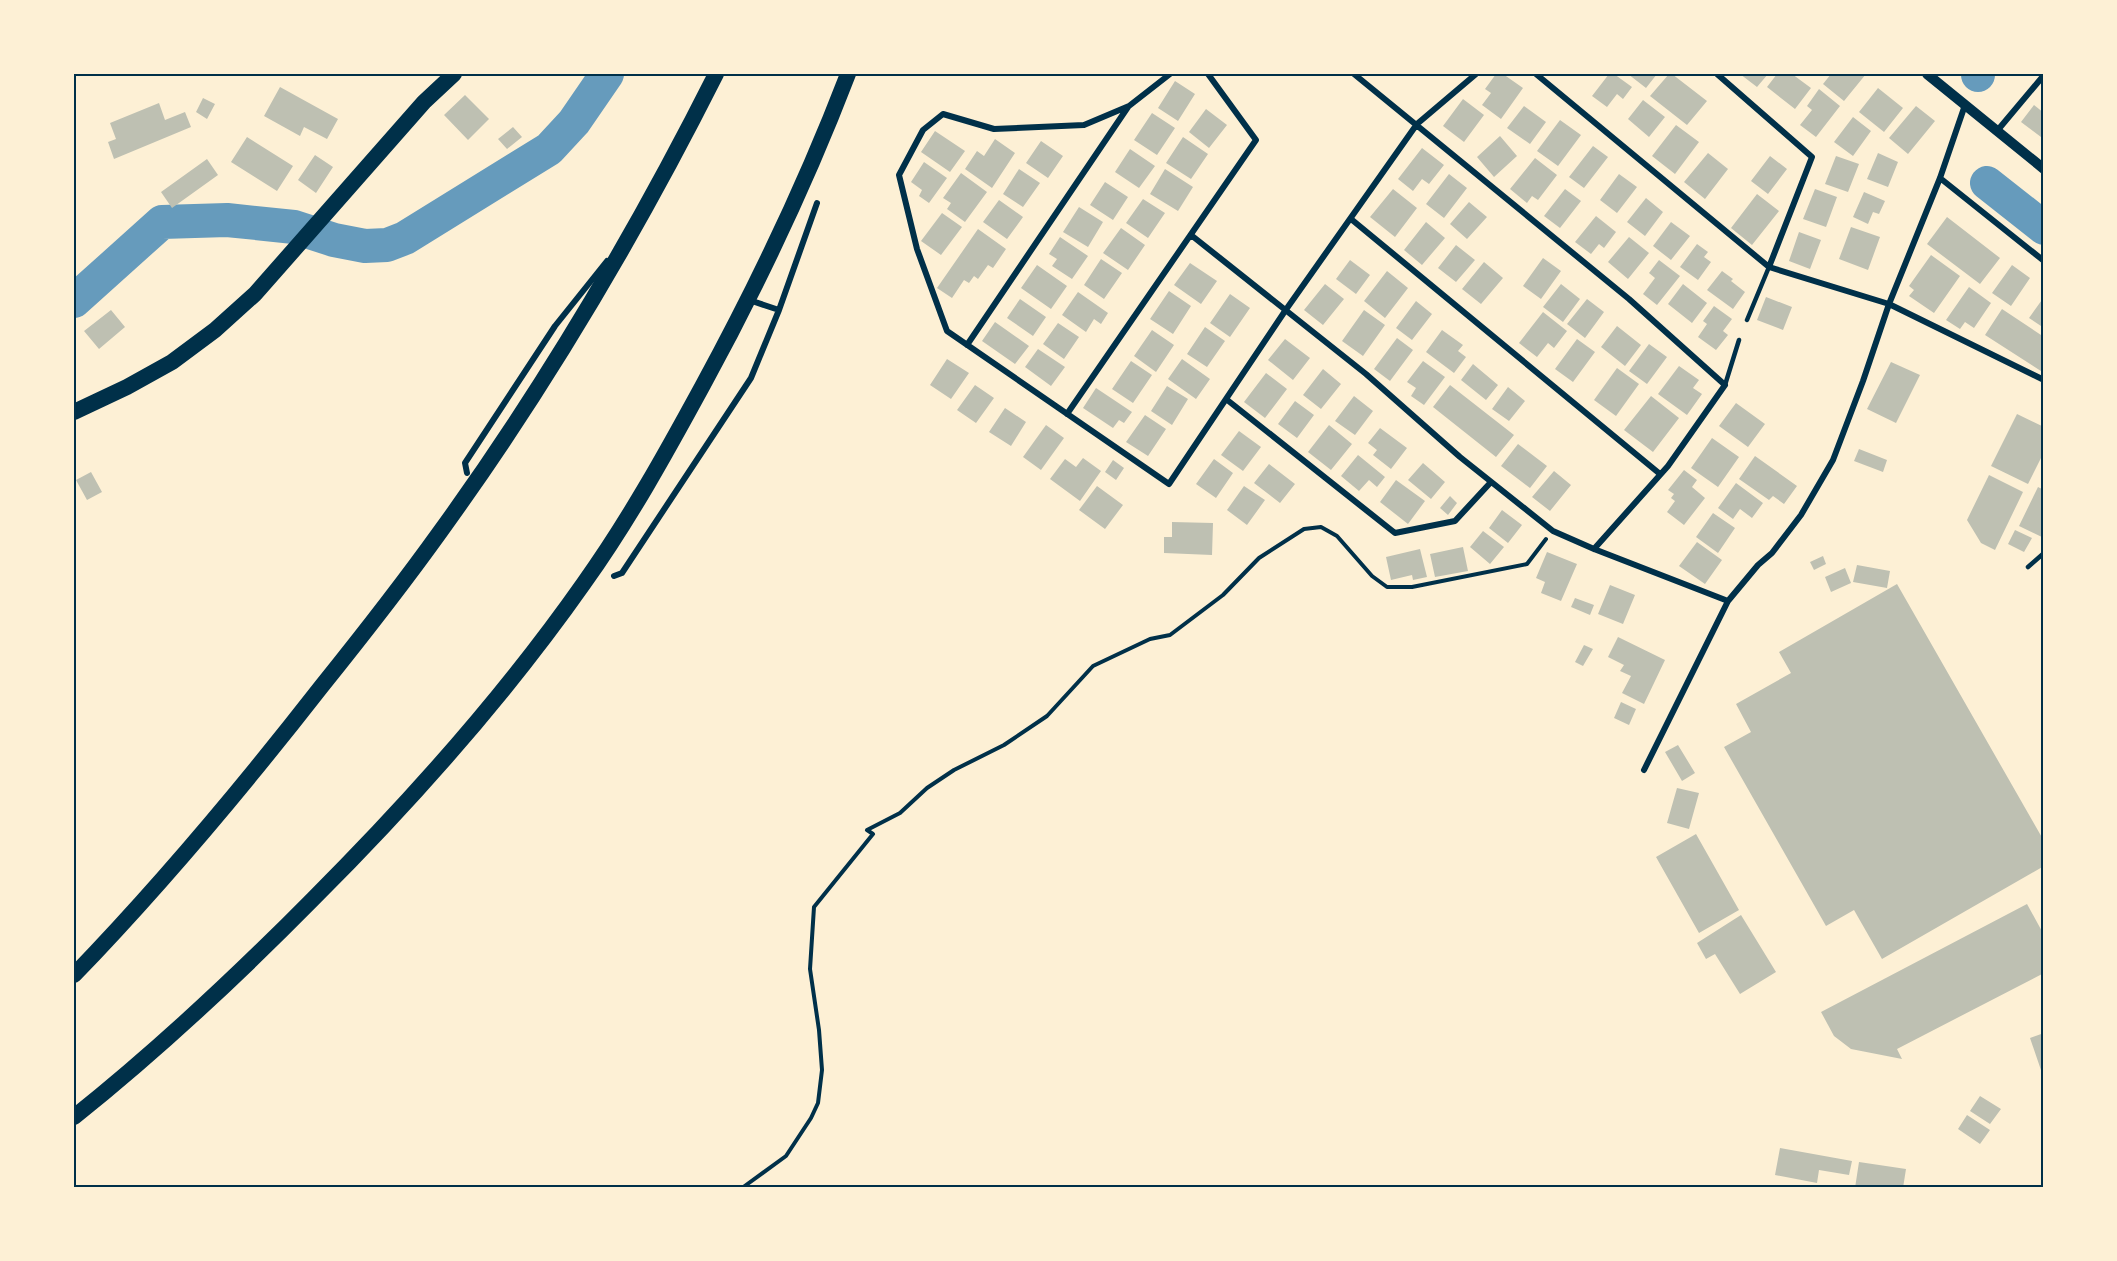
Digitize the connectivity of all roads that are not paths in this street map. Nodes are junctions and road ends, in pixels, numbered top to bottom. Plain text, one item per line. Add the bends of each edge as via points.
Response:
1 (454, 74) edge
2 (716, 74) edge
3 (848, 74) edge
4 (1170, 74) edge
5 (1208, 74) edge
6 (1354, 74) edge
7 (1476, 74) edge
8 (1536, 74) edge
9 (1717, 74) edge
10 (1927, 74) edge
11 (2043, 75) edge
12 (1965, 105) junction
13 (1129, 106) junction
14 (1417, 124) junction
15 (1997, 130) junction
16 (2043, 169) edge
17 (1940, 178) junction
18 (816, 203) dead end
19 (1351, 219) junction
20 (640, 220) junction
21 (1191, 235) junction
22 (2043, 261) edge
23 (1769, 267) junction
24 (749, 300) junction
25 (1889, 304) junction
26 (779, 310) junction
27 (1285, 311) junction
28 (1747, 320) dead end
29 (1739, 340) dead end
30 (967, 345) junction
31 (2043, 380) edge
32 (1725, 385) junction
33 (1226, 399) junction
34 (74, 412) edge
35 (1067, 414) junction
36 (467, 473) dead end
37 (1660, 474) junction
38 (1491, 482) junction
39 (1594, 549) junction
40 (2043, 553) edge
41 (2028, 567) dead end
42 (614, 576) dead end
43 (1728, 602) junction
44 (1644, 770) dead end
45 (74, 975) edge
46 (74, 1118) edge

1 - 34 highway via 424,102 255,294 215,330 172,362
2 - 20 highway
3 - 24 highway via 791,213
4 - 13 street
5 - 21 street via 1256,140
6 - 14 street
7 - 14 street
8 - 23 street
9 - 23 street via 1812,157
10 - 12 street
11 - 15 street
12 - 15 street
12 - 17 street
13 - 30 street
13 - 30 street via 1084,125 994,129 943,114 923,130 899,175 917,249 947,331
14 - 19 street
14 - 32 street via 1629,299
15 - 16 street
17 - 22 street
17 - 25 street
18 - 26 street
19 - 27 street
19 - 37 street
20 - 36 street via 555,326 465,463
20 - 45 highway via 510,430 419,560 213,820
21 - 27 street
21 - 35 street
23 - 25 street
23 - 28 lane
24 - 26 street
24 - 46 highway via 679,430 586,581 482,716 353,859 262,950
25 - 31 street
25 - 43 street via 1833,460 1801,515
26 - 42 street via 751,378 622,573
27 - 33 street
27 - 38 street via 1366,374
29 - 32 lane
30 - 35 street
32 - 37 street
33 - 35 street via 1169,484
33 - 38 street via 1395,533 1455,521
37 - 39 street
38 - 39 street via 1553,531
39 - 43 street
40 - 41 lane
43 - 44 street

